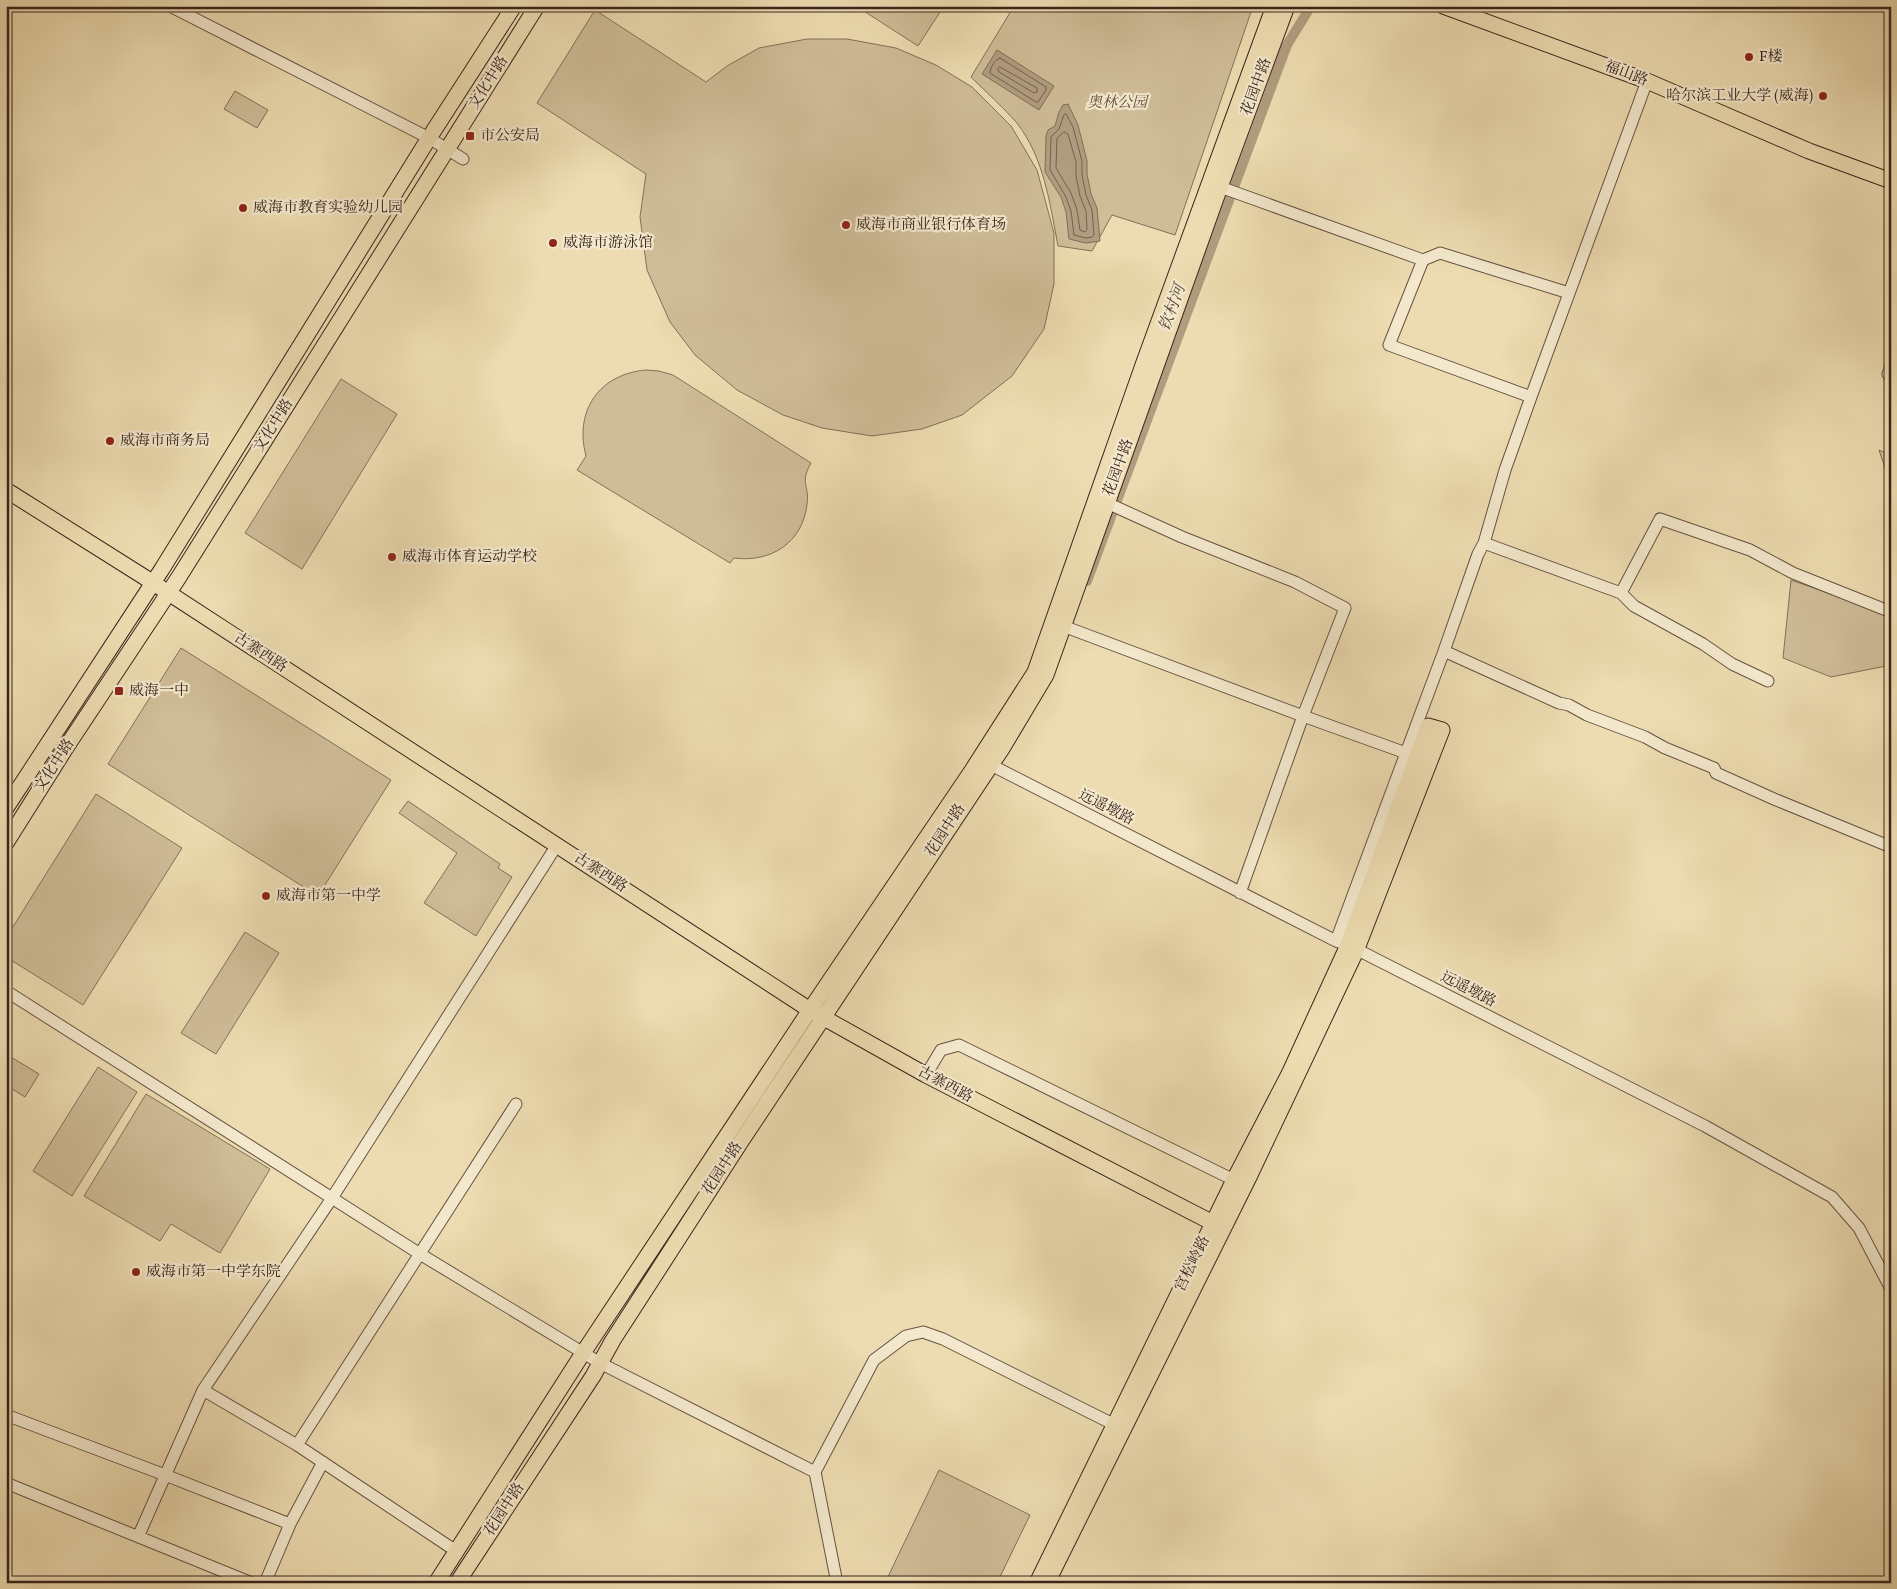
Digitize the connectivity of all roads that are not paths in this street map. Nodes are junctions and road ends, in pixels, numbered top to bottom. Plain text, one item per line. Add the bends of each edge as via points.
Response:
1 (170, 6) edge
2 (514, 6) edge
3 (537, 6) edge
4 (1274, 6) edge
5 (1288, 6) edge
6 (1442, 6) edge
7 (1647, 81) junction
8 (429, 138) junction
9 (447, 149) junction
10 (463, 159) dead end
11 (1891, 181) edge
12 (1224, 188) junction
13 (1423, 260) junction
14 (1569, 293) junction
15 (1531, 397) junction
16 (6, 490) edge
17 (1112, 505) junction
18 (1484, 543) junction
19 (152, 582) junction
20 (168, 593) junction
21 (1621, 593) junction
22 (1891, 612) edge
23 (1063, 626) junction
24 (1444, 651) junction
25 (1768, 681) dead end
26 (1303, 716) junction
27 (1406, 753) junction
28 (990, 765) junction
29 (6, 808) edge
30 (6, 843) edge
31 (557, 845) junction
32 (1891, 847) edge
33 (1240, 893) junction
34 (1346, 946) junction
35 (6, 991) edge
36 (810, 1010) junction
37 (824, 1017) junction
38 (926, 1075) junction
39 (516, 1104) dead end
40 (1234, 1180) junction
41 (332, 1198) junction
42 (1213, 1223) junction
43 (420, 1254) junction
44 (1891, 1289) edge
45 (583, 1353) junction
46 (600, 1363) junction
47 (203, 1390) junction
48 (6, 1415) edge
49 (1115, 1425) junction
50 (297, 1445) junction
51 (322, 1462) junction
52 (816, 1472) junction
53 (166, 1475) junction
54 (6, 1483) edge
55 (290, 1524) junction
56 (138, 1537) junction
57 (450, 1547) dead end
58 (252, 1583) edge
59 (265, 1583) edge
60 (436, 1583) edge
61 (457, 1583) edge
62 (837, 1583) edge
63 (1037, 1583) edge
64 (1047, 1583) edge

1 - 8 street
2 - 8 main road, 文化中路
3 - 9 main road, 文化中路
4 - 36 main road via 1035,672
5 - 12 main road, 花园中路
6 - 7 main road, 福山路
7 - 11 main road, 福山路 via 1808,151
7 - 14 street
8 - 9 street
8 - 19 main road, 文化中路
9 - 10 street
9 - 20 main road, 文化中路
12 - 13 street
12 - 17 main road, 花园中路
13 - 14 street via 1440,253
13 - 15 street via 1390,346
14 - 15 street
15 - 18 street
16 - 19 main road, 古寨西路
17 - 23 main road, 花园中路
17 - 26 street via 1295,582 1345,608
18 - 21 street
18 - 24 street
19 - 20 main road, 古寨西路
19 - 29 main road, 文化中路
20 - 30 main road, 文化中路
20 - 31 main road, 古寨西路
21 - 22 street via 1660,519 1750,550 1793,573
21 - 25 street via 1634,606 1732,664
23 - 26 street
23 - 28 main road, 花园中路 via 1046,675
24 - 27 street
24 - 32 street via 1714,768 1716,773 1774,800
26 - 27 street
26 - 33 street
27 - 34 street
28 - 33 street, 远遥墩路
28 - 37 main road, 花园中路
31 - 36 main road, 古寨西路
31 - 41 street
33 - 34 street, 远遥墩路
34 - 34 main road via 1442,730 1428,726
34 - 40 main road, 宫松岭路 via 1289,1074
34 - 44 street, 远遥墩路 via 1705,1126 1832,1198 1859,1228
34 - 64 main road via 1249,1177
35 - 41 street
36 - 37 main road, 古寨西路
36 - 45 main road
37 - 38 main road, 古寨西路
37 - 46 main road, 花园中路
38 - 40 street via 941,1050 959,1045
38 - 42 main road, 古寨西路
39 - 43 street
40 - 42 main road, 宫松岭路
41 - 43 street
41 - 47 street
42 - 49 main road, 宫松岭路
43 - 45 street
43 - 50 street
45 - 46 street
45 - 60 main road
46 - 52 street
46 - 61 main road, 花园中路
47 - 50 street
47 - 53 street
48 - 53 street
49 - 52 street via 923,1332 906,1336 874,1360
49 - 63 main road, 宫松岭路
50 - 51 street
51 - 55 street
51 - 57 street
52 - 62 street
53 - 55 street
53 - 56 street
54 - 56 street
55 - 59 street
56 - 58 street

